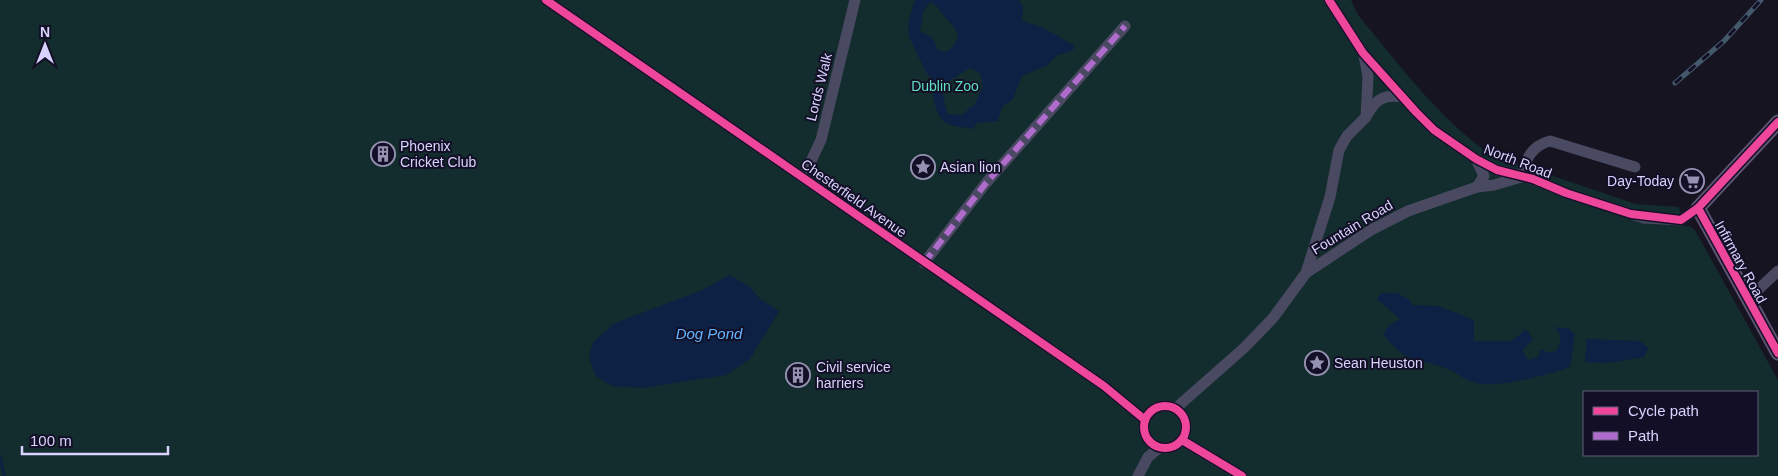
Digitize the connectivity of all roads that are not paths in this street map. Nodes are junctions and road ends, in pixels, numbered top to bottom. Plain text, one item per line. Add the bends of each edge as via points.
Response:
1 (546, 0) edge
2 (855, 0) edge
3 (1329, 0) edge
4 (1125, 26) dead end
5 (1363, 53) junction
6 (1403, 98) junction
7 (1366, 117) junction
8 (1778, 122) edge
9 (1476, 159) junction
10 (1635, 167) dead end
11 (1521, 177) junction
12 (803, 178) junction
13 (1477, 187) junction
14 (1693, 211) junction
15 (1316, 241) junction
16 (1336, 252) junction
17 (924, 263) junction
18 (1778, 271) edge
19 (1306, 273) junction
20 (1747, 300) junction
21 (1778, 353) edge
22 (1176, 408) junction
23 (1144, 419) junction
24 (1182, 440) junction
25 (1159, 448) junction
26 (1138, 476) edge
27 (1242, 476) edge

1 - 12 street, Chesterfield Avenue
2 - 12 street, Lords Walk via 821,140
3 - 5 street
4 - 17 street via 986,183
5 - 6 street, North Road
5 - 7 street via 1368,77
6 - 7 street via 1382,97
6 - 9 street, North Road via 1434,130
7 - 15 street via 1346,136 1339,150 1330,197
8 - 14 main road
9 - 11 street, North Road
9 - 13 street via 1484,176
10 - 11 street via 1550,141 1533,149
11 - 13 street, Fountain Road
11 - 14 street, North Road via 1631,214 1657,219
12 - 17 street, Chesterfield Avenue
13 - 16 street, Fountain Road via 1408,211
14 - 20 main road, Infirmary Road
15 - 16 street via 1322,252
15 - 19 street
16 - 19 street, Fountain Road
17 - 23 street, Chesterfield Avenue via 1104,386
18 - 20 street
19 - 22 street, Fountain Road via 1273,318
20 - 21 main road, Infirmary Road
22 - 23 street via 1158,406
22 - 24 street via 1182,413 1187,426
23 - 25 street via 1147,440
24 - 25 street via 1172,447
24 - 27 street
25 - 26 street via 1148,457

